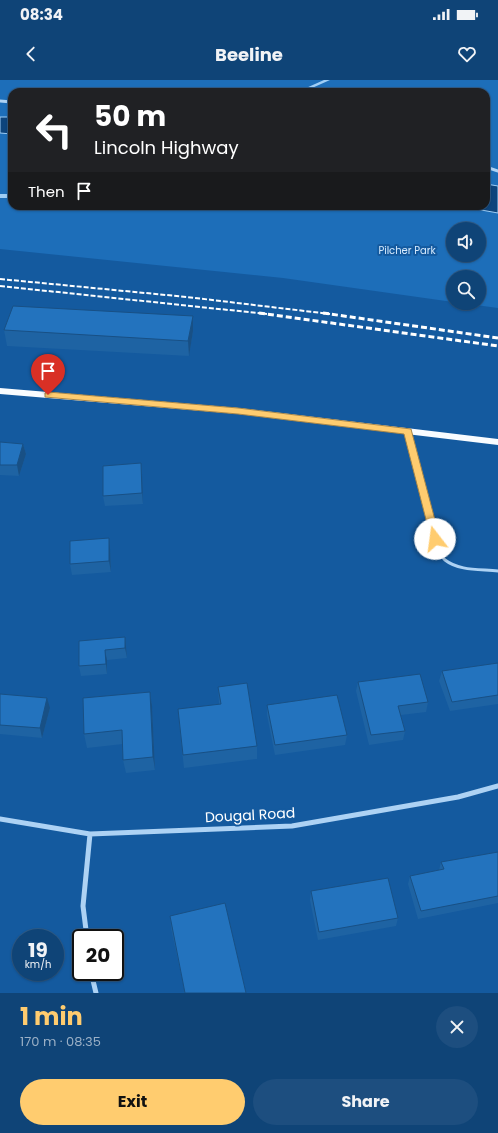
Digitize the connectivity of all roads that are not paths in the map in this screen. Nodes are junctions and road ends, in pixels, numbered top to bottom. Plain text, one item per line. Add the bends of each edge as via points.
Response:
1 (0, 391) edge
2 (408, 431) junction
3 (498, 442) edge
4 (498, 571) edge
5 (498, 786) edge
6 (0, 819) edge
7 (90, 834) junction
8 (86, 929) edge
9 (93, 981) edge
10 (96, 993) edge

1 - 2 main road via 238,411
2 - 3 main road
2 - 4 lane via 435,539 443,559 456,567
5 - 7 street, Dougal Road via 458,797 292,826
6 - 7 street, Dougal Road
7 - 8 street via 83,906
9 - 10 street

